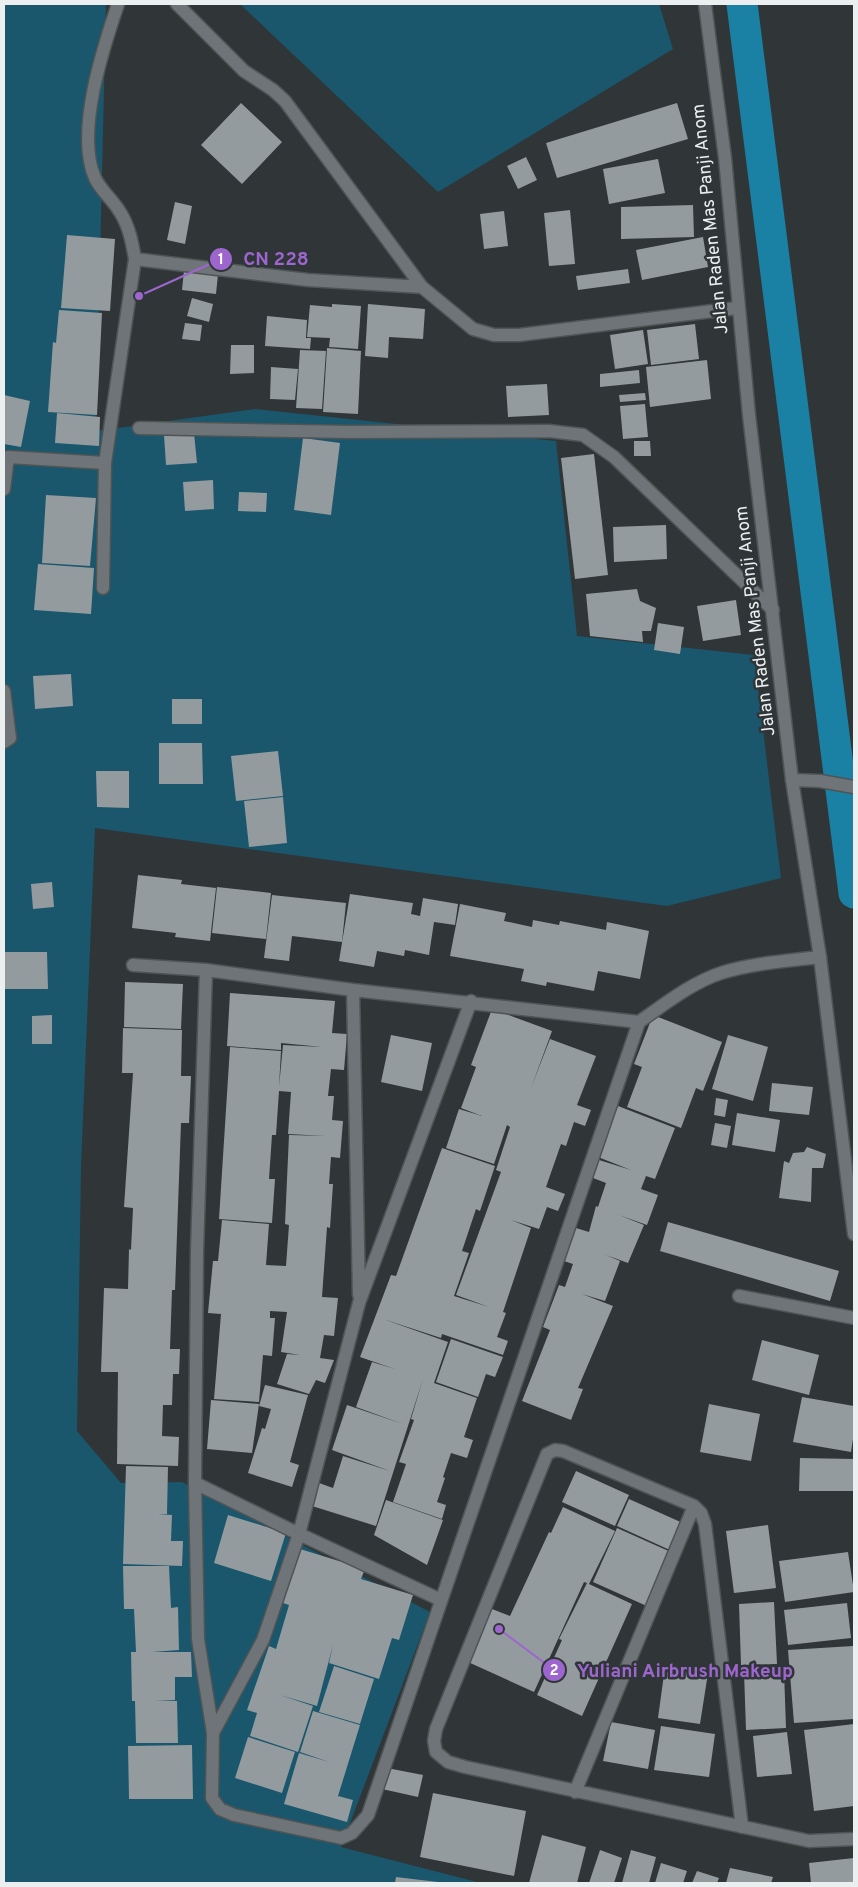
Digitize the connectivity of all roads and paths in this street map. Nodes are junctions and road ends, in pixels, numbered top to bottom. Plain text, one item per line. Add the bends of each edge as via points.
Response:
1 (118, 4) edge
2 (177, 4) edge
3 (705, 4) edge
4 (135, 259) junction
5 (422, 287) junction
6 (737, 308) junction
7 (139, 428) dead end
8 (6, 457) edge
9 (105, 463) junction
10 (4, 489) edge
11 (103, 588) dead end
12 (773, 610) junction
13 (4, 691) edge
14 (4, 742) edge
15 (792, 780) junction
16 (854, 787) edge
17 (820, 957) junction
18 (133, 966) dead end
19 (206, 970) junction
20 (353, 990) junction
21 (471, 1001) junction
22 (639, 1022) junction
23 (854, 1234) edge
24 (739, 1296) dead end
25 (359, 1303) junction
26 (854, 1318) edge
27 (195, 1483) junction
28 (694, 1506) junction
29 (299, 1534) junction
30 (441, 1600) junction
31 (213, 1733) junction
32 (575, 1792) junction
33 (742, 1827) junction
34 (854, 1839) edge

1 - 4 street via 94,84 89,150 96,179 130,232
2 - 5 street via 244,71 285,101
3 - 6 street, Jalan Raden Mas Panji Anom via 725,158
4 - 5 street via 308,280
4 - 9 street
5 - 6 street via 474,329 494,335 519,335
6 - 12 street, Jalan Raden Mas Panji Anom
7 - 12 street via 550,431 583,435 614,457
8 - 9 street
8 - 10 street
9 - 11 street
12 - 15 street, Jalan Raden Mas Panji Anom
13 - 14 street via 10,730 10,738
15 - 16 street
15 - 17 street, Jalan Raden Mas Panji Anom
17 - 22 street via 720,974 681,993
17 - 23 street, Jalan Raden Mas Panji Anom
18 - 19 street
19 - 20 street
19 - 27 street via 197,1251
20 - 21 street
20 - 25 street
21 - 22 street
21 - 25 street
22 - 30 street
24 - 26 street
25 - 29 street
27 - 29 street
27 - 31 street via 198,1639
28 - 32 street
28 - 32 street via 563,1451 547,1454 542,1465 439,1720 434,1742 436,1752 448,1762
28 - 33 street via 705,1524
29 - 30 street
29 - 31 street via 263,1640
30 - 31 street via 368,1815 352,1833 334,1838 220,1809 212,1798
32 - 33 street
33 - 34 street via 809,1841

